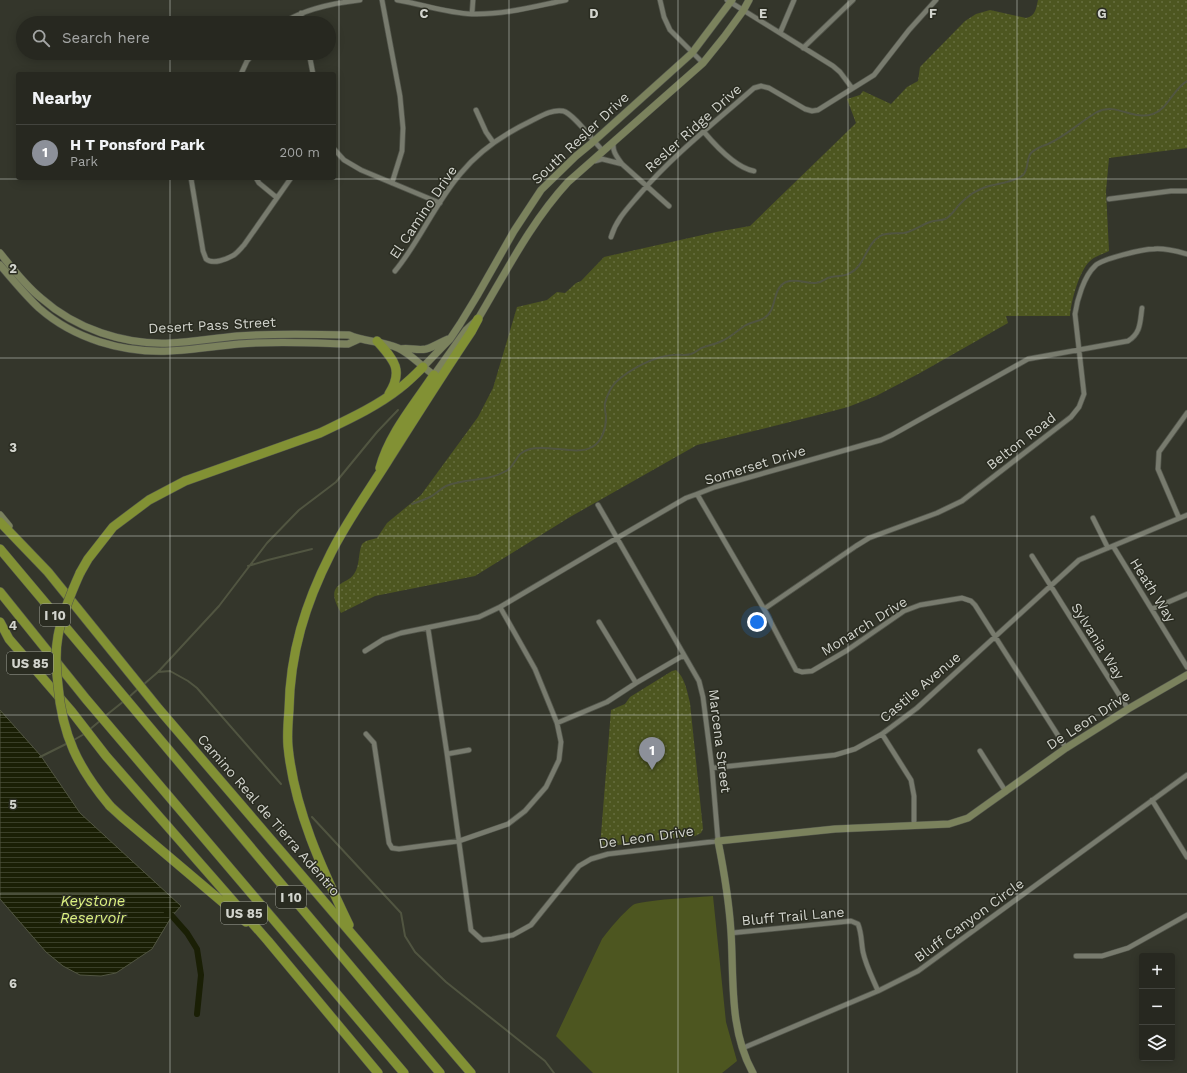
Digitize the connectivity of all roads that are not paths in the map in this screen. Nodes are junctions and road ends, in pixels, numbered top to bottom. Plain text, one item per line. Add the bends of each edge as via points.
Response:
1 (360, 0) edge
2 (382, 0) edge
3 (397, 0) edge
4 (473, 0) edge
5 (566, 0) edge
6 (660, 0) edge
7 (749, 0) edge
8 (794, 0) edge
9 (853, 0) edge
10 (936, 0) edge
11 (730, 1) edge
12 (743, 11) junction
13 (302, 13) junction
14 (472, 14) junction
15 (296, 16) edge
16 (303, 16) edge
17 (780, 33) junction
18 (803, 48) junction
19 (692, 53) junction
20 (248, 60) edge
21 (311, 60) edge
22 (702, 62) junction
23 (242, 72) edge
24 (313, 72) edge
25 (852, 88) junction
26 (476, 110) dead end
27 (704, 132) junction
28 (614, 141) junction
29 (493, 142) junction
30 (593, 142) junction
31 (336, 151) edge
32 (603, 152) junction
33 (590, 163) junction
34 (622, 164) junction
35 (754, 171) dead end
36 (191, 180) edge
37 (257, 180) edge
38 (289, 180) edge
39 (392, 183) junction
40 (647, 186) junction
41 (1187, 191) edge
42 (276, 197) junction
43 (1109, 199) dead end
44 (440, 203) junction
45 (669, 206) dead end
46 (611, 237) dead end
47 (0, 253) edge
48 (1187, 254) edge
49 (0, 265) edge
50 (395, 271) dead end
51 (1142, 308) dead end
52 (54, 309) junction
53 (49, 316) junction
54 (478, 319) junction
55 (237, 336) junction
56 (450, 338) junction
57 (359, 339) junction
58 (377, 342) junction
59 (238, 344) junction
60 (400, 349) junction
61 (1079, 350) junction
62 (423, 367) junction
63 (434, 375) junction
64 (387, 397) junction
65 (1187, 413) edge
66 (378, 477) junction
67 (697, 494) junction
68 (598, 506) dead end
69 (1187, 514) edge
70 (0, 515) edge
71 (1093, 518) dead end
72 (1179, 518) junction
73 (0, 522) edge
74 (617, 538) junction
75 (1110, 547) junction
76 (0, 549) edge
77 (1032, 556) dead end
78 (48, 572) junction
79 (1051, 585) junction
80 (0, 592) edge
81 (1187, 594) edge
82 (500, 607) junction
83 (764, 609) junction
84 (1152, 609) junction
85 (0, 622) edge
86 (599, 622) dead end
87 (0, 628) edge
88 (428, 628) junction
89 (995, 636) junction
90 (9, 638) junction
91 (365, 651) dead end
92 (684, 655) junction
93 (1187, 666) edge
94 (1187, 676) edge
95 (636, 683) junction
96 (1128, 709) junction
97 (557, 723) junction
98 (366, 734) dead end
99 (882, 734) junction
100 (1066, 748) junction
101 (469, 750) dead end
102 (980, 751) dead end
103 (447, 754) junction
104 (712, 768) junction
105 (1187, 775) edge
106 (1006, 792) junction
107 (1152, 800) junction
108 (914, 826) junction
109 (459, 841) junction
110 (718, 841) junction
111 (1187, 857) edge
112 (1187, 915) edge
113 (731, 933) junction
114 (354, 935) junction
115 (268, 941) junction
116 (1076, 956) dead end
117 (878, 991) junction
118 (743, 1048) junction
119 (378, 1073) edge
120 (404, 1073) edge
121 (440, 1073) edge
122 (471, 1073) edge
123 (753, 1073) edge

1 - 13 street
2 - 39 street via 400,96 403,128 402,151
3 - 14 street
4 - 14 street
5 - 14 street via 504,12
6 - 19 street via 670,30
7 - 12 street, South Resler Drive
8 - 17 street
9 - 18 street
10 - 25 street via 874,75
11 - 12 street
11 - 19 street, South Resler Drive
12 - 17 street
12 - 22 street, South Resler Drive
13 - 15 street
13 - 16 street
17 - 18 street
18 - 25 street via 833,66
19 - 22 street
19 - 30 street, South Resler Drive
20 - 23 street
21 - 24 street
22 - 28 street, South Resler Drive
25 - 27 street, Resler Ridge Drive via 818,110 812,111 769,88 754,88
26 - 29 street
27 - 35 street via 722,152 743,167
27 - 40 street, Resler Ridge Drive
28 - 32 street, South Resler Drive
28 - 34 street via 613,149
29 - 30 street, El Camino Drive via 549,112 563,111 572,116
29 - 44 street, El Camino Drive via 460,174
30 - 32 street, El Camino Drive
30 - 56 street, South Resler Drive via 558,172 531,204
31 - 39 street via 350,164
32 - 33 street, South Resler Drive
33 - 34 street via 602,159
33 - 54 street, South Resler Drive via 551,200
34 - 40 street
36 - 42 street via 203,251 206,260 210,262 234,255 244,245
37 - 42 street
38 - 42 street
39 - 44 street
40 - 45 street
40 - 46 street, Resler Ridge Drive via 618,220
41 - 43 street
44 - 50 street, El Camino Drive
47 - 52 street, Desert Pass Street via 25,283
48 - 61 street, Belton Road via 1152,249 1096,264 1076,306
49 - 53 street, Desert Pass Street via 25,295
51 - 61 street, Somerset Drive via 1140,328 1128,341
52 - 53 street
52 - 55 street, Desert Pass Street via 88,328 132,341 170,343
53 - 59 street, Desert Pass Street via 89,338 131,350 170,351
54 - 63 street, South Resler Drive via 466,330
54 - 66 highway
55 - 57 street, Desert Pass Street via 349,335
55 - 59 street
56 - 60 street via 420,350
56 - 62 street, South Resler Drive
57 - 58 street, Desert Pass Street
57 - 59 street, Desert Pass Street via 348,344
58 - 60 street, Desert Pass Street
58 - 64 highway via 391,357 396,367 395,385
60 - 62 street, Desert Pass Street
61 - 67 street, Somerset Drive via 1028,359 881,440
61 - 83 street, Belton Road via 1084,394 1079,407 1071,417 962,501 869,538
62 - 63 street, Desert Pass Street
62 - 64 highway
63 - 66 highway via 394,435 384,454
64 - 115 highway, bridge via 358,415 320,433 185,482 140,506 113,527 88,559 80,572 64,613 58,637 56,666 63,719 72,749 87,775 110,806
65 - 72 street via 1159,452 1158,469
66 - 114 highway via 331,553 312,595 296,647 289,701 288,745 299,798 315,850
67 - 74 street, Somerset Drive
67 - 83 street, Monarch Drive
68 - 74 street, Marcena Street
69 - 72 street, Castile Avenue
70 - 78 street
71 - 75 street
72 - 75 street, Castile Avenue
73 - 78 highway, Camino Real de Tierra Adentro
74 - 82 street, Somerset Drive
74 - 92 street, Marcena Street
75 - 79 street, Castile Avenue via 1079,560
75 - 84 street, Heath Way
76 - 121 highway, I 10
77 - 79 street, Sylvania Way
78 - 114 highway, Camino Real de Tierra Adentro via 158,708
79 - 89 street, Castile Avenue
79 - 96 street, Sylvania Way
80 - 120 highway, I 10 via 86,700
81 - 84 street
82 - 88 street, Somerset Drive via 473,619
82 - 97 street via 535,669
83 - 89 street, Monarch Drive via 792,665 802,672 812,671 904,611 920,605 962,598 971,601
84 - 93 street, Heath Way
85 - 90 highway, US 85
86 - 95 street
87 - 90 street
88 - 91 street, Somerset Drive via 389,637
88 - 103 street, De Leon Drive
89 - 99 street, Castile Avenue via 917,708
89 - 100 street, Monarch Drive
90 - 115 highway, US 85 via 106,756
92 - 95 street
92 - 104 street, Marcena Street via 699,681 703,697
94 - 96 street, De Leon Drive
95 - 97 street via 607,702
96 - 100 street, De Leon Drive
97 - 109 street via 561,742 559,760 546,787 525,812 508,824
98 - 109 street via 374,743 388,843 392,848
99 - 104 street, Castile Avenue via 855,749 835,755
99 - 108 street via 911,780
100 - 106 street, De Leon Drive
101 - 103 street
102 - 106 street
103 - 109 street, De Leon Drive
104 - 110 street, Marcena Street
105 - 107 street, Bluff Canyon Circle
106 - 108 street, De Leon Drive via 960,822
107 - 111 street
107 - 117 street, Bluff Canyon Circle via 934,960
108 - 110 street, De Leon Drive via 835,829
109 - 110 street, De Leon Drive via 471,930 482,940 513,935 531,925 573,872 591,859 608,854
110 - 113 street, Marcena Street
112 - 116 street via 1128,948 1102,956
113 - 117 street, Bluff Trail Lane via 851,921 858,924 863,950
113 - 118 street, Marcena Street via 733,993
114 - 122 highway, Camino Real de Tierra Adentro
115 - 119 highway, US 85
117 - 118 street, Bluff Canyon Circle
118 - 123 street, Marcena Street

